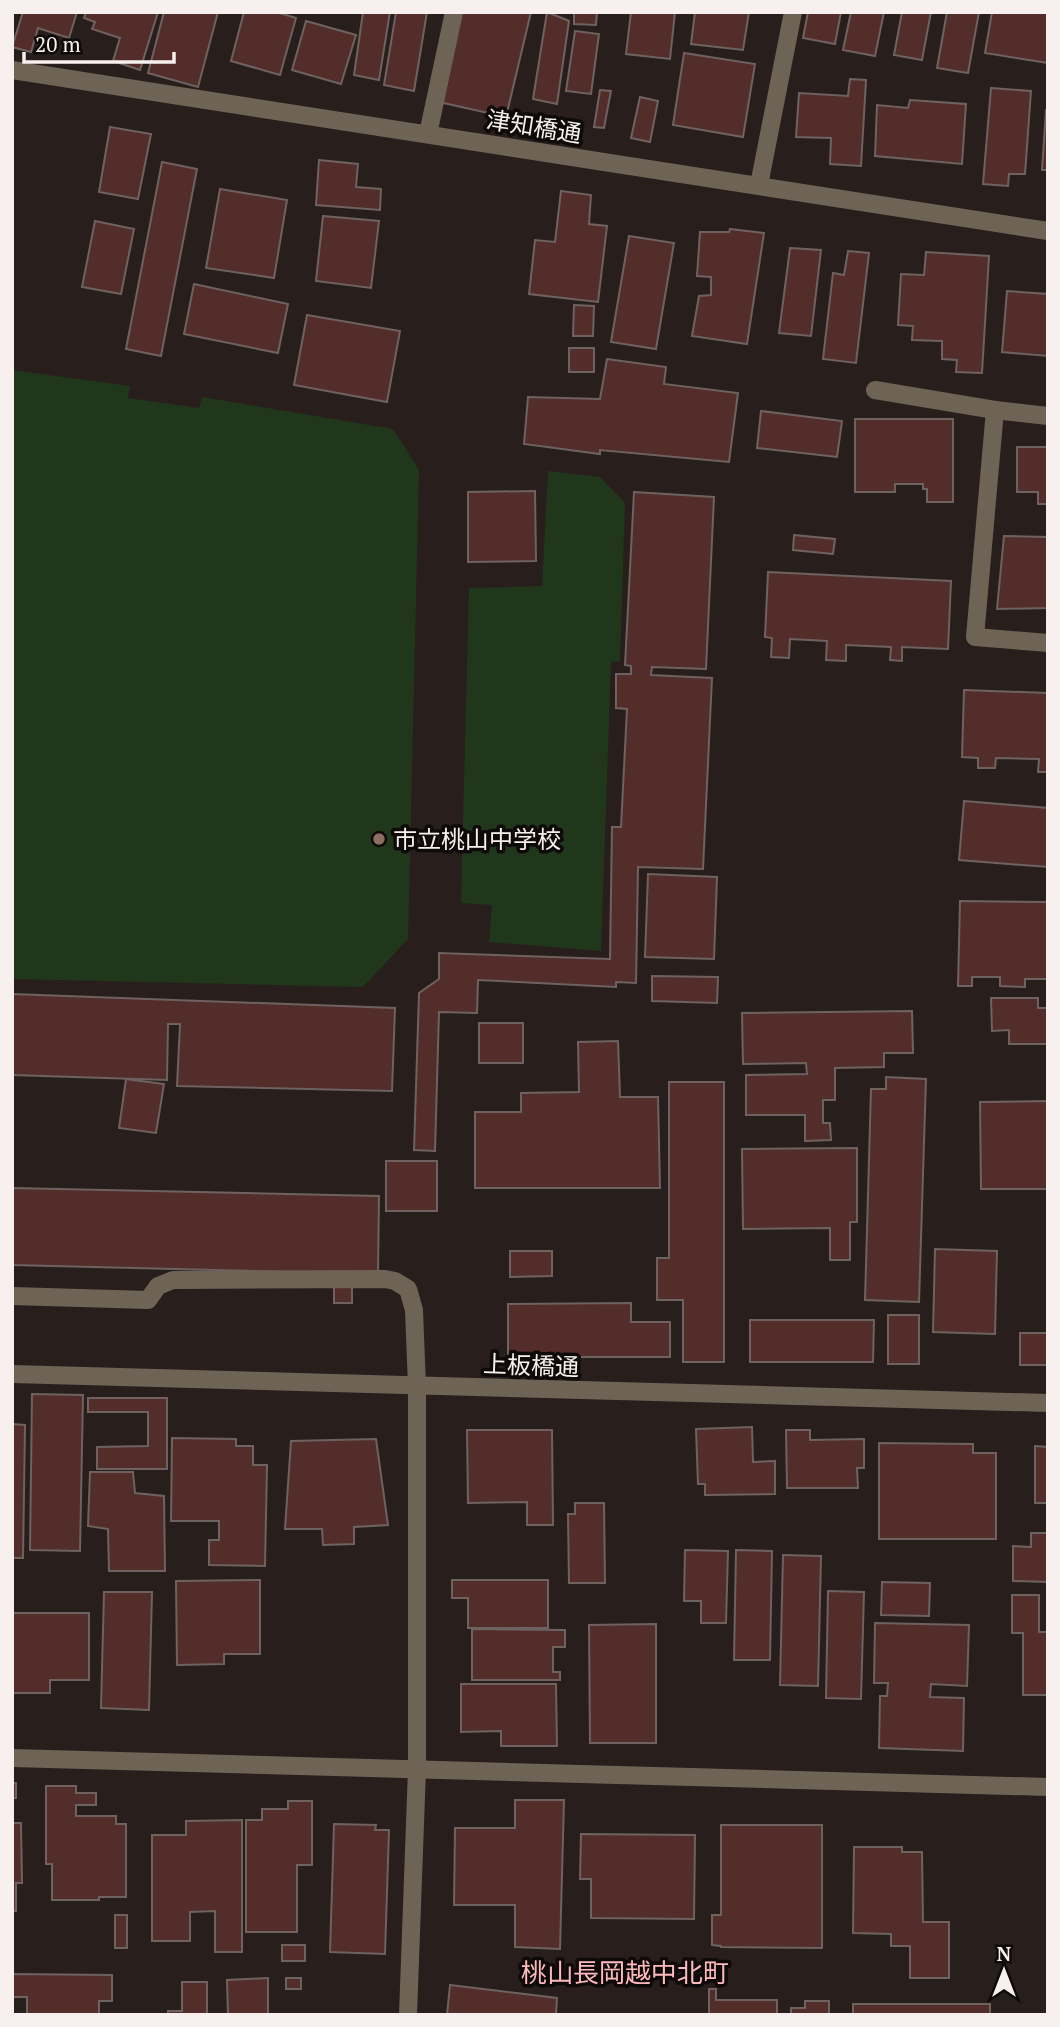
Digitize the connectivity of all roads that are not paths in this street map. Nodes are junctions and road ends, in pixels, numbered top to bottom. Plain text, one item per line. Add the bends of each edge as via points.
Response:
1 (454, 12) edge
2 (793, 12) edge
3 (12, 69) edge
4 (428, 134) junction
5 (758, 185) junction
6 (1048, 230) edge
7 (875, 390) dead end
8 (995, 410) junction
9 (1048, 416) edge
10 (1048, 643) edge
11 (12, 1296) edge
12 (12, 1374) edge
13 (417, 1386) junction
14 (1048, 1403) edge
15 (12, 1758) edge
16 (416, 1769) junction
17 (1048, 1787) edge
18 (408, 2015) edge

1 - 4 street
2 - 5 street
3 - 4 street, 津知橋通
4 - 5 street, 津知橋通
5 - 6 street, 津知橋通
7 - 8 street
8 - 9 street
8 - 10 street via 975,637
11 - 13 street via 148,1300 158,1286 173,1280 395,1281 408,1290 414,1310
12 - 13 street, 上板橋通
13 - 14 street, 上板橋通
13 - 16 street
15 - 16 street
16 - 17 street
16 - 18 street

